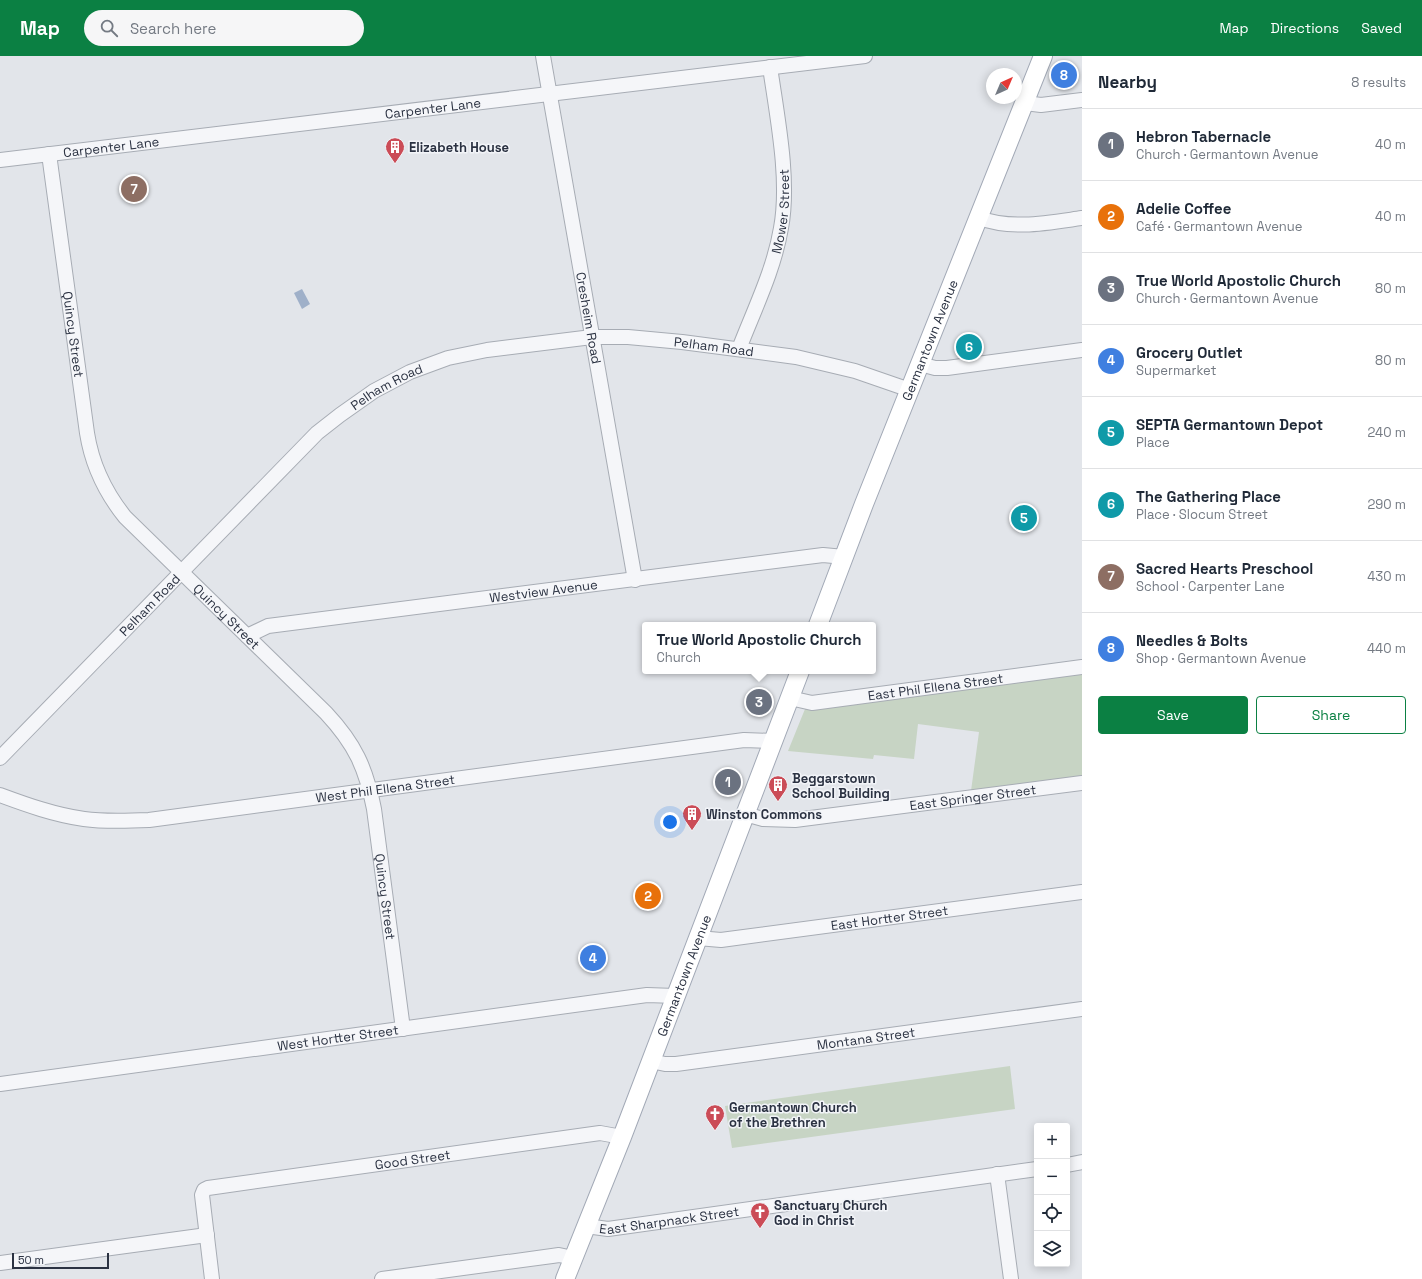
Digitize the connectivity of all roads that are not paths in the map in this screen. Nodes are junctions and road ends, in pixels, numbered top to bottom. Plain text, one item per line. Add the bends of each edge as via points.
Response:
1 (543, 56) edge
2 (865, 56) edge
3 (1043, 56) edge
4 (836, 58) edge
5 (770, 67) junction
6 (550, 94) junction
7 (1082, 100) edge
8 (1025, 103) junction
9 (49, 154) junction
10 (0, 160) edge
11 (979, 218) junction
12 (1082, 218) edge
13 (592, 337) junction
14 (739, 349) junction
15 (1082, 350) edge
16 (920, 364) junction
17 (910, 390) junction
18 (844, 557) junction
19 (182, 572) junction
20 (635, 580) junction
21 (819, 622) edge
22 (247, 636) junction
23 (1082, 667) edge
24 (799, 674) edge
25 (790, 698) junction
26 (773, 741) junction
27 (0, 758) edge
28 (1082, 783) edge
29 (370, 790) junction
30 (0, 795) edge
31 (745, 814) junction
32 (1082, 892) edge
33 (698, 938) junction
34 (675, 996) junction
35 (1082, 1008) edge
36 (403, 1029) junction
37 (651, 1061) junction
38 (0, 1084) edge
39 (622, 1137) junction
40 (1082, 1162) edge
41 (1070, 1164) edge
42 (1034, 1169) edge
43 (997, 1174) junction
44 (586, 1226) junction
45 (207, 1235) junction
46 (573, 1258) junction
47 (0, 1263) edge
48 (212, 1279) edge
49 (382, 1279) edge
50 (565, 1279) edge
51 (1011, 1279) edge

1 - 6 street, Cresheim Road
2 - 4 street, Carpenter Lane
3 - 8 main road, Germantown Avenue
4 - 5 street, Carpenter Lane
5 - 6 street, Carpenter Lane
5 - 14 street, Mower Street via 783,180 782,227 774,260
6 - 9 street, Carpenter Lane
6 - 13 street, Cresheim Road
7 - 8 street via 1041,105
8 - 11 main road, Germantown Avenue
9 - 10 street, Carpenter Lane
9 - 19 street, Quincy Street via 92,458 101,481 114,503
11 - 12 street via 1019,226
11 - 16 main road, Germantown Avenue
13 - 14 street, Pelham Road via 636,338
13 - 19 street, Pelham Road via 468,353 410,372 374,391 317,433
13 - 20 street, Cresheim Road
14 - 17 street, Pelham Road via 818,361 866,374
15 - 16 street via 946,368
16 - 17 main road, Germantown Avenue
17 - 18 main road, Germantown Avenue
18 - 20 street, Westview Avenue via 823,555
18 - 21 main road, Germantown Avenue
19 - 22 street, Quincy Street
19 - 27 street, Pelham Road
20 - 22 street, Westview Avenue via 268,626
22 - 29 street, Quincy Street via 346,736 361,762
23 - 25 street, East Phil Ellena Street via 812,703
24 - 25 main road, Germantown Avenue
25 - 26 main road, Germantown Avenue
26 - 29 street, West Phil Ellena Street via 744,740
26 - 31 main road, Germantown Avenue
28 - 31 street, East Springer Street via 795,820 763,819
29 - 30 street, West Phil Ellena Street via 126,821 63,815
29 - 36 street, Quincy Street
31 - 33 main road, Germantown Avenue
32 - 33 street, East Hortter Street via 721,940
33 - 34 main road, Germantown Avenue
34 - 36 street, West Hortter Street via 647,995
34 - 37 main road, Germantown Avenue
35 - 37 street, Montana Street via 676,1064
36 - 38 street, West Hortter Street
37 - 39 main road, Germantown Avenue
39 - 44 main road, Germantown Avenue
39 - 45 street, Good Street via 600,1133 204,1190 202,1196
40 - 41 street
42 - 43 street, East Sharpnack Street
43 - 44 street, East Sharpnack Street via 608,1228
43 - 51 street
44 - 46 main road, Germantown Avenue
45 - 47 street
45 - 48 street
46 - 49 street via 559,1255
46 - 50 main road, Germantown Avenue

